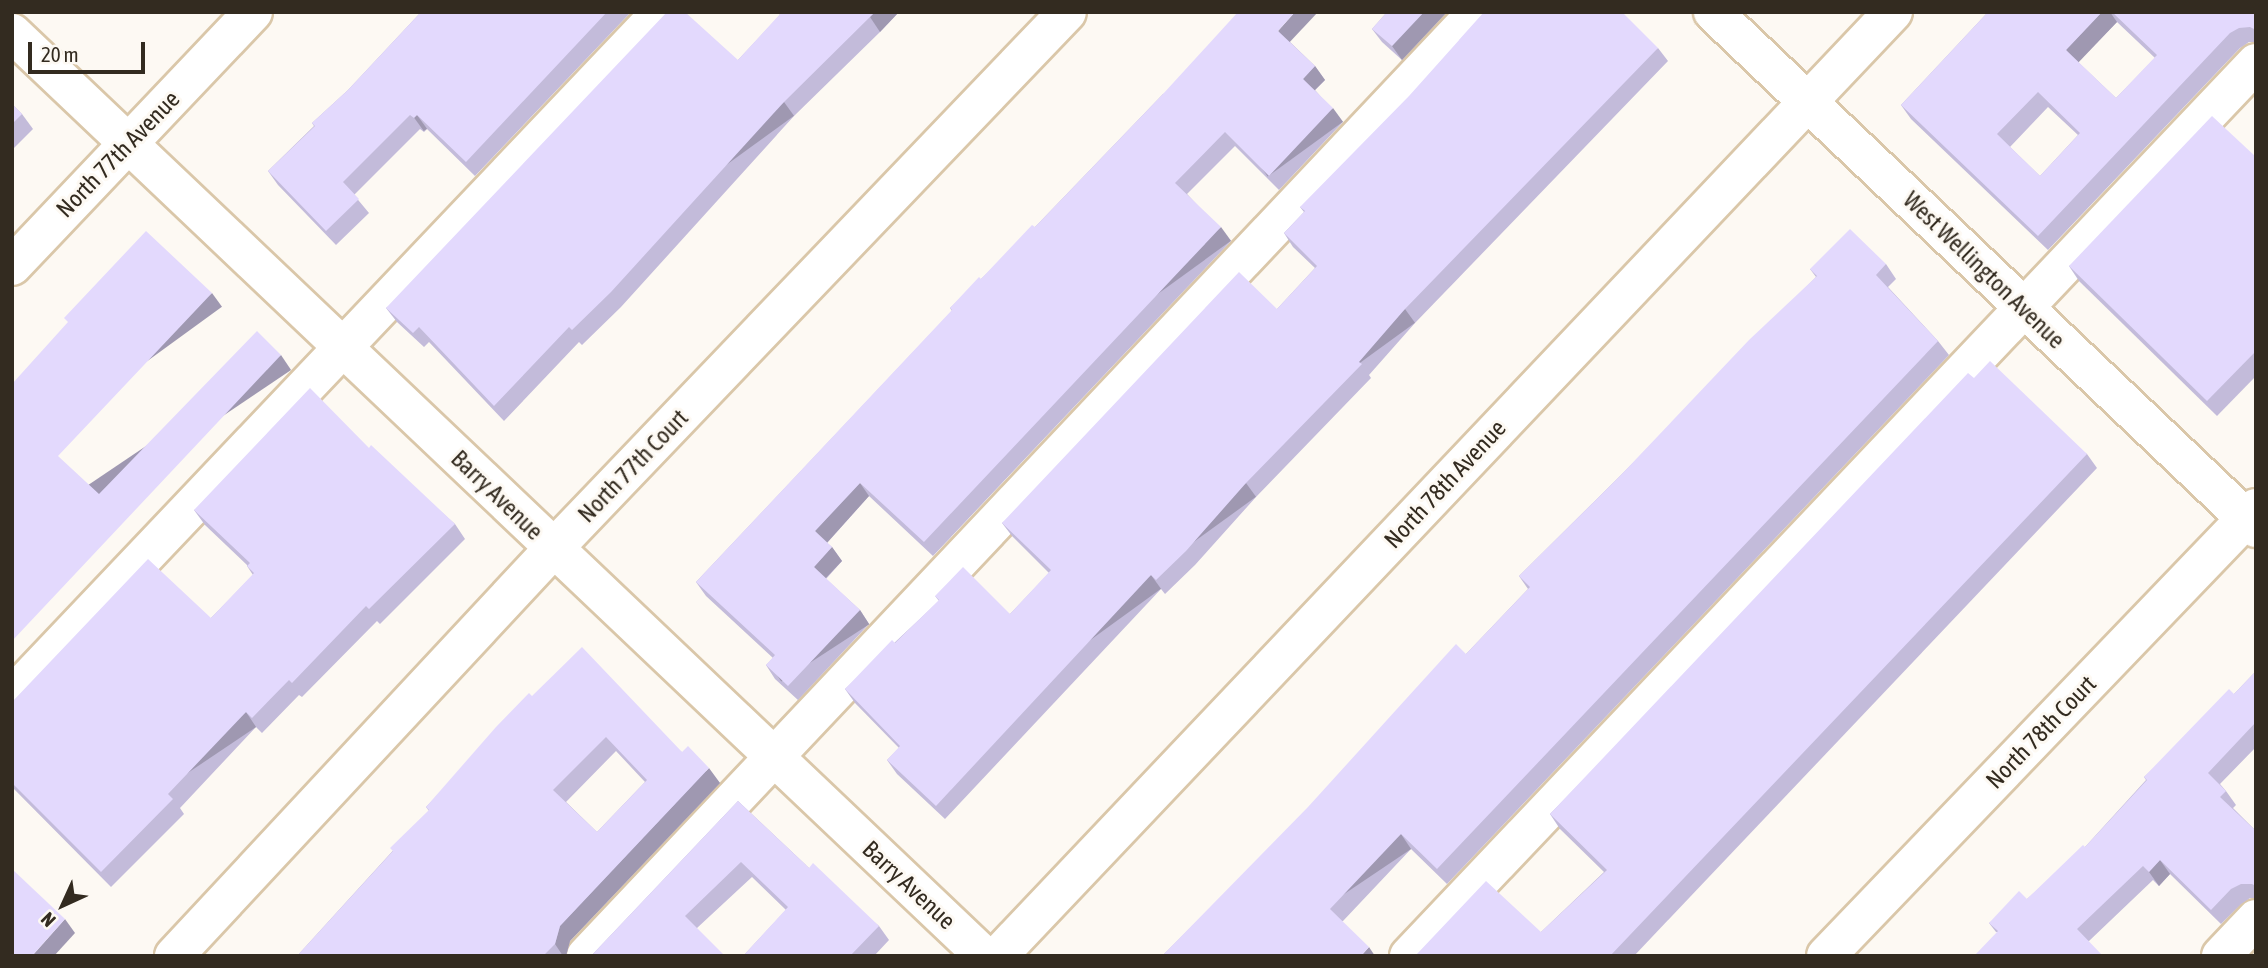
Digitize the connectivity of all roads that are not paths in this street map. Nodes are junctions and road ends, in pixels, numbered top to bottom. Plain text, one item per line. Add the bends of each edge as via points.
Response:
1 (253, 12) edge
2 (661, 12) edge
3 (1067, 12) edge
4 (1477, 12) edge
5 (1713, 12) edge
6 (1893, 12) edge
7 (12, 33) edge
8 (2256, 63) edge
9 (1807, 102) junction
10 (128, 144) junction
11 (12, 266) edge
12 (2024, 308) junction
13 (342, 348) junction
14 (2252, 518) edge
15 (553, 549) junction
16 (12, 696) edge
17 (775, 758) junction
18 (2256, 919) edge
19 (174, 956) edge
20 (586, 956) edge
21 (984, 956) edge
22 (998, 956) edge
23 (1409, 956) edge
24 (1826, 956) edge
25 (2221, 956) edge

1 - 10 street, North 77th Avenue
2 - 13 street
3 - 15 street, North 77th Court
4 - 17 street
5 - 9 street, West Wellington Avenue
6 - 9 street, North 78th Avenue
7 - 10 street, Barry Avenue
8 - 12 street
9 - 12 street, West Wellington Avenue
9 - 22 street, North 78th Avenue
10 - 11 street, North 77th Avenue
10 - 13 street, Barry Avenue
12 - 14 street, West Wellington Avenue
12 - 23 street
13 - 15 street, Barry Avenue
13 - 16 street
14 - 24 street, North 78th Court
15 - 17 street, Barry Avenue
15 - 19 street, North 77th Court
17 - 20 street
17 - 21 street, Barry Avenue
18 - 25 street

